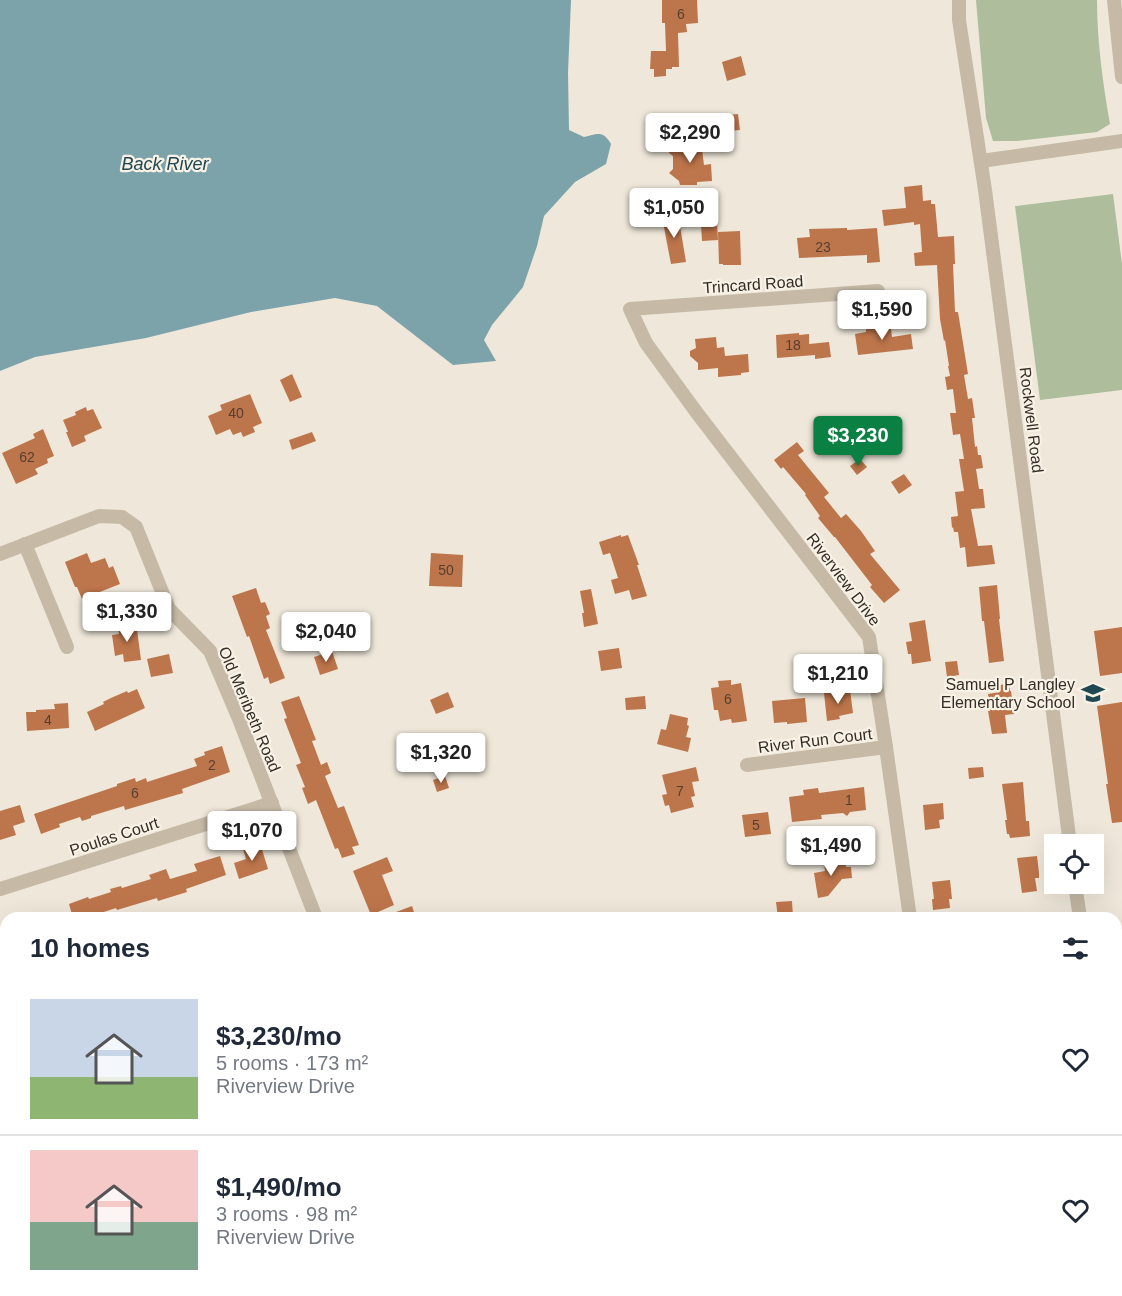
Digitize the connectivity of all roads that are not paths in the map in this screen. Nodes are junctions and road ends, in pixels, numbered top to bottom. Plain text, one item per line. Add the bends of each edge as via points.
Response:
1 (959, 0) edge
2 (1114, 0) edge
3 (1122, 77) edge
4 (1122, 141) edge
5 (981, 161) junction
6 (878, 291) dead end
7 (630, 309) joint
8 (25, 544) junction
9 (0, 554) edge
10 (67, 647) dead end
11 (886, 747) junction
12 (747, 765) dead end
13 (272, 803) junction
14 (1069, 834) edge
15 (0, 890) edge
16 (1076, 894) edge
17 (314, 912) edge
18 (909, 912) edge
19 (1079, 912) edge

1 - 5 street, Rockwell Road
2 - 3 street
4 - 5 street
5 - 14 street, Rockwell Road
6 - 7 street, Trincard Road
7 - 11 street, Riverview Drive via 646,343 869,638
8 - 9 street, Old Meribeth Road
8 - 10 street
8 - 13 street, Old Meribeth Road via 99,516 122,517 136,527 170,609 210,651
11 - 12 street, River Run Court
11 - 18 street, Riverview Drive
13 - 15 street, Poulas Court
13 - 17 street, Old Meribeth Road
16 - 19 street

